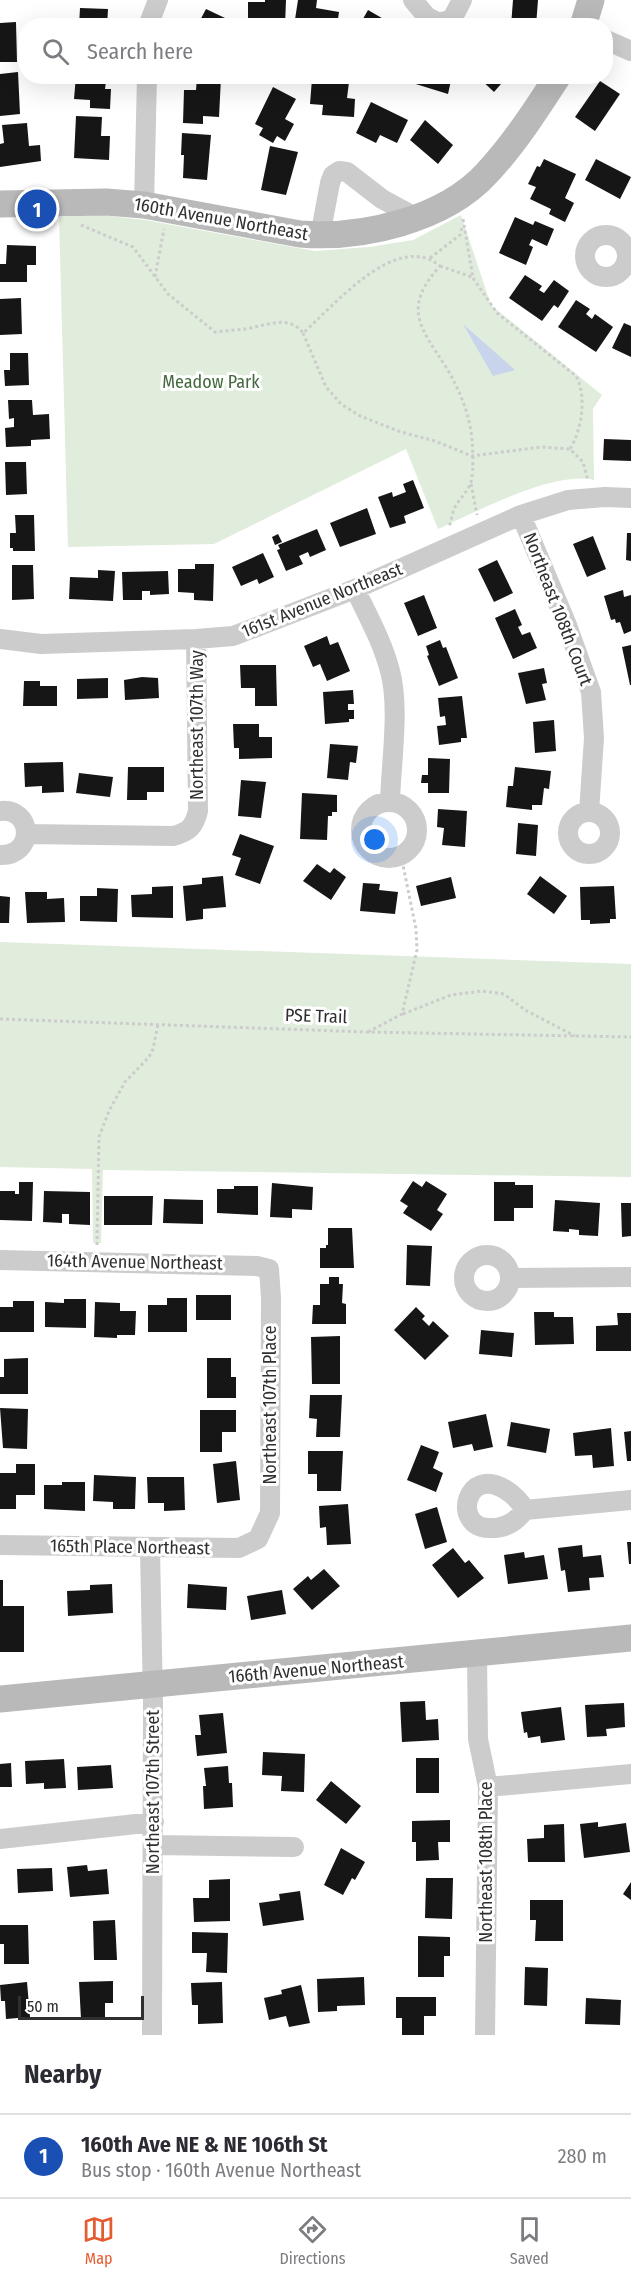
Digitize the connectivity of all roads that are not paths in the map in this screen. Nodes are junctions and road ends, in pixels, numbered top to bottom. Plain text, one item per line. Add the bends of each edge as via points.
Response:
1 (158, 0) edge
2 (413, 0) edge
3 (462, 0) edge
4 (591, 0) edge
5 (151, 18) edge
6 (428, 18) edge
7 (453, 18) edge
8 (585, 18) edge
9 (613, 43) edge
10 (631, 51) edge
11 (147, 84) edge
12 (553, 84) edge
13 (0, 204) edge
14 (154, 213) junction
15 (415, 217) junction
16 (320, 236) junction
17 (631, 498) edge
18 (521, 515) junction
19 (355, 589) junction
20 (0, 639) edge
21 (196, 639) junction
22 (390, 802) dead end
23 (0, 811) edge
24 (589, 812) dead end
25 (26, 834) junction
26 (0, 855) edge
27 (0, 1260) edge
28 (269, 1269) joint
29 (631, 1277) edge
30 (511, 1278) dead end
31 (631, 1500) edge
32 (525, 1510) dead end
33 (258, 1539) joint
34 (0, 1545) edge
35 (150, 1549) junction
36 (631, 1638) edge
37 (477, 1654) junction
38 (153, 1683) junction
39 (0, 1699) edge
40 (631, 1774) edge
41 (488, 1787) junction
42 (154, 1822) junction
43 (0, 1839) edge
44 (154, 1845) junction
45 (294, 1847) dead end
46 (152, 2035) edge
47 (485, 2035) edge

1 - 5 street
2 - 6 street
3 - 7 street
4 - 8 street
9 - 10 street
11 - 14 street
12 - 15 street, 160th Avenue Northeast via 486,174 451,201
13 - 14 street, 160th Avenue Northeast via 106,202
14 - 16 street, 160th Avenue Northeast
15 - 16 street, 160th Avenue Northeast via 377,229
15 - 16 street via 382,199 347,172 339,171 330,183
17 - 18 street, 161st Avenue Northeast via 568,500
18 - 19 street, 161st Avenue Northeast
18 - 24 street, Northeast 108th Court via 591,692 594,738
19 - 21 street, 161st Avenue Northeast via 233,636
19 - 22 street via 390,672 394,709
20 - 21 street, 161st Avenue Northeast via 41,644
21 - 25 street, Northeast 107th Way via 195,824 187,833 173,836
23 - 25 street via 18,815
25 - 26 street via 14,853
27 - 28 street, 164th Avenue Northeast via 245,1265
28 - 33 street, Northeast 107th Place via 270,1514
29 - 30 street
31 - 32 street
33 - 35 street, 165th Place Northeast via 239,1548
34 - 35 street, 165th Place Northeast
35 - 38 street, Northeast 107th Street
36 - 37 street, 166th Avenue Northeast
37 - 38 street, 166th Avenue Northeast
37 - 41 street, Northeast 108th Place via 478,1739
38 - 39 street, 166th Avenue Northeast
38 - 42 street, Northeast 107th Street
40 - 41 street
41 - 47 street, Northeast 108th Place
42 - 43 street
42 - 44 street, Northeast 107th Street
44 - 45 street
44 - 46 street, Northeast 107th Street

